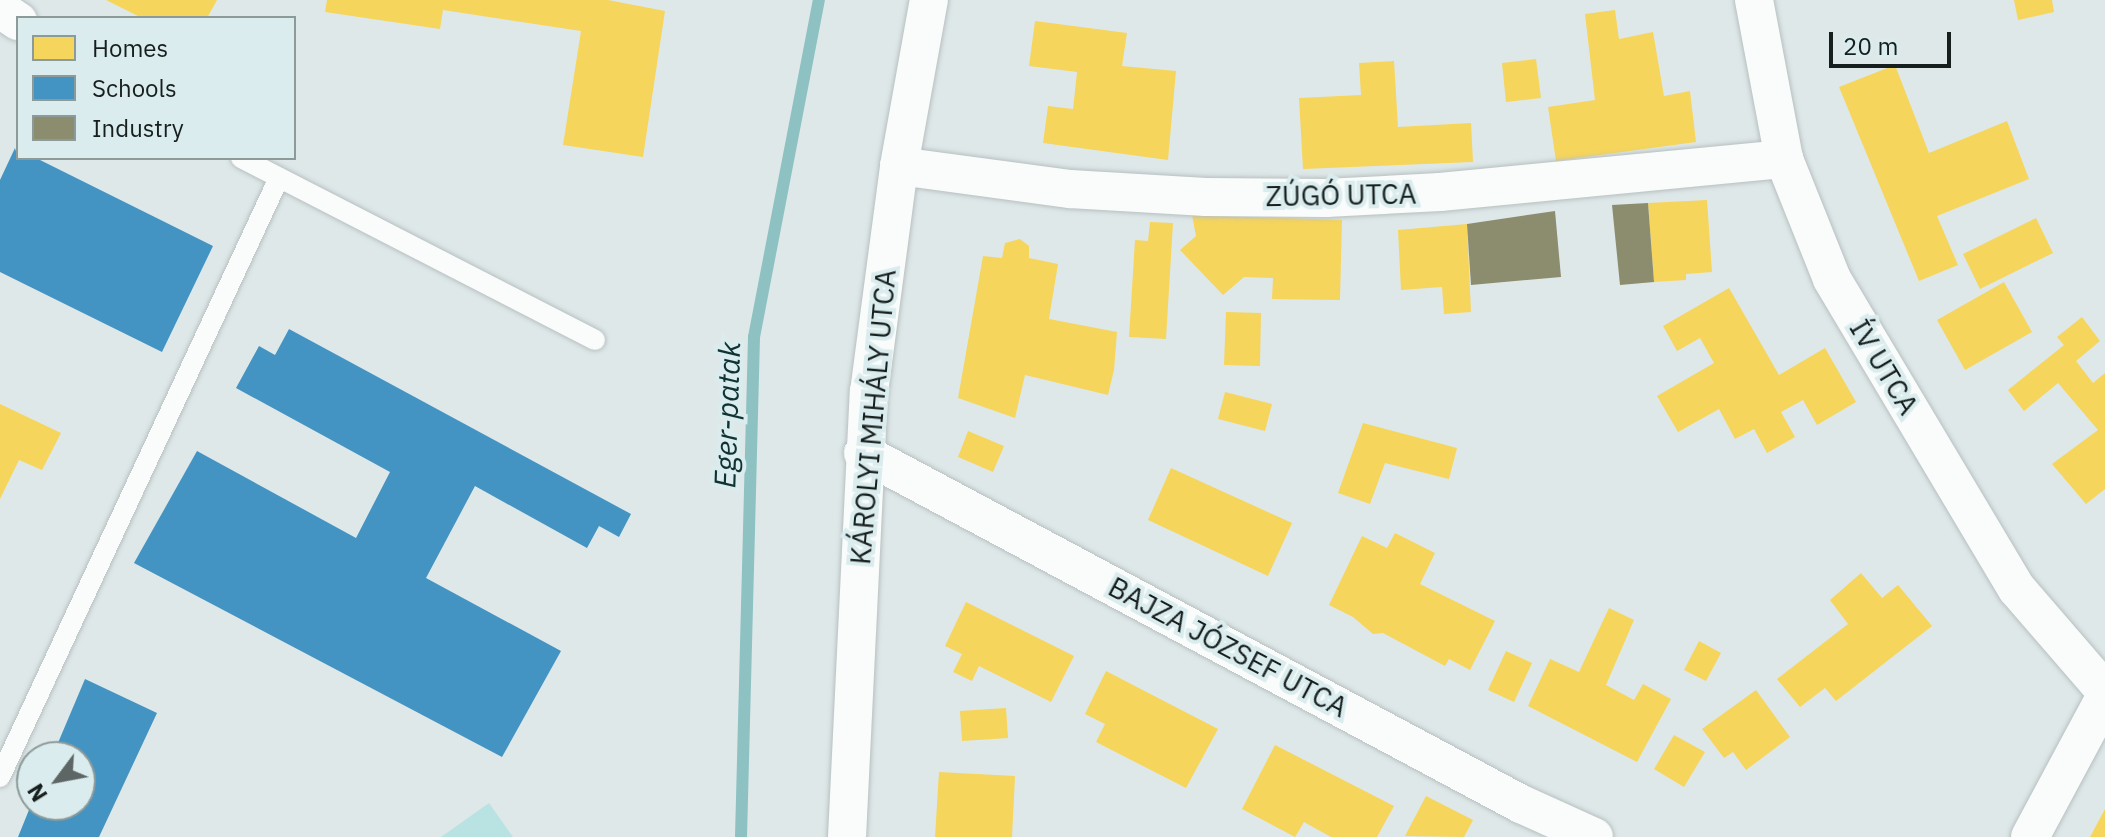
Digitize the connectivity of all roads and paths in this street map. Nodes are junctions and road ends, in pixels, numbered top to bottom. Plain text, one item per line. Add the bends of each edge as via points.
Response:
1 (929, 0) edge
2 (1754, 0) edge
3 (1784, 159) junction
4 (244, 160) edge
5 (899, 166) junction
6 (278, 180) junction
7 (595, 340) dead end
8 (863, 453) junction
9 (2105, 691) edge
10 (2105, 697) edge
11 (0, 777) edge
12 (847, 837) edge
13 (1594, 837) edge
14 (2030, 837) edge

1 - 5 street, KÁROLYI MIHÁLY UTCA
2 - 3 street, ÍV UTCA
3 - 5 street, ZÚGÓ UTCA via 1326,198 1070,189
3 - 9 street, ÍV UTCA via 1832,279 2017,589
4 - 6 lane
5 - 8 street, KÁROLYI MIHÁLY UTCA
6 - 7 lane
6 - 11 lane
8 - 12 street, KÁROLYI MIHÁLY UTCA
8 - 13 street, BAJZA JÓZSEF UTCA via 1521,804
10 - 14 street

